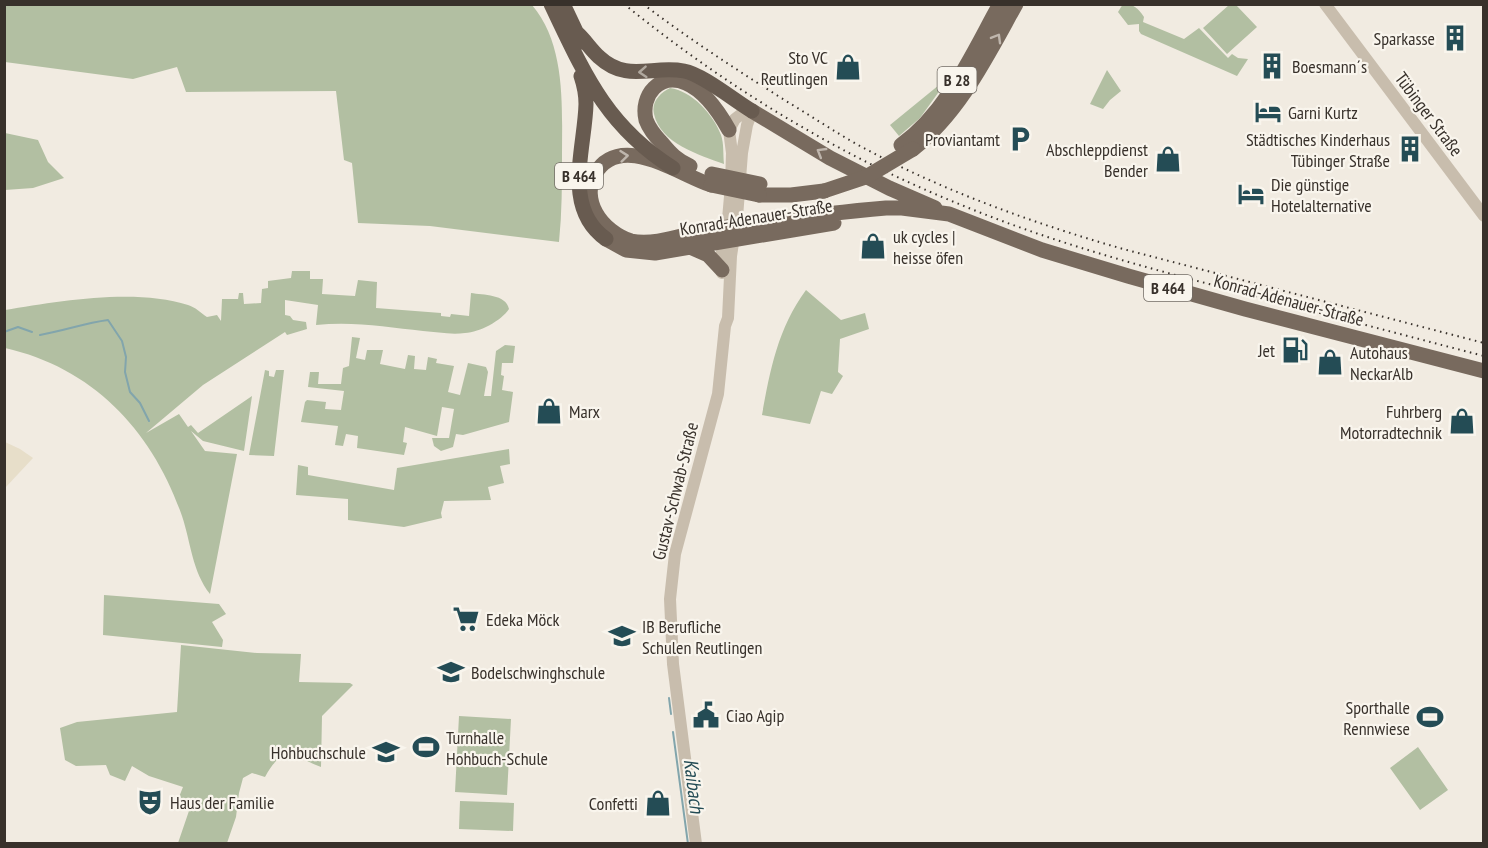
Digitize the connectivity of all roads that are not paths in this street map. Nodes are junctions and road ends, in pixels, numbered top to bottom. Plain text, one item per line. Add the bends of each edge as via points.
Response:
1 (551, 4) edge
2 (563, 4) edge
3 (999, 4) edge
4 (1016, 4) edge
5 (1325, 4) edge
6 (577, 33) junction
7 (574, 53) junction
8 (750, 110) junction
9 (729, 130) junction
10 (907, 147) junction
11 (674, 163) junction
12 (949, 214) junction
13 (1484, 216) edge
14 (730, 234) junction
15 (609, 235) junction
16 (690, 247) junction
17 (722, 270) junction
18 (724, 326) junction
19 (1484, 370) edge
20 (696, 843) edge

1 - 7 highway, B 28
2 - 6 highway, B 28
3 - 10 main road, B 28 via 942,103
10 -> 4 main road, B 28 via 934,131 960,98
5 - 13 street, Tübinger Straße
8 -> 6 highway, B 464 via 690,73 617,69 597,56
6 - 11 highway, B 28 via 596,75 620,111
7 - 11 highway, B 28 via 621,126 643,147
7 - 15 highway, B 464 via 586,102 579,180 581,201 589,221
8 - 9 street via 735,119
12 -> 8 main road, B 464 via 830,158
8 - 14 street
9 - 11 main road via 716,109 693,87 672,80 653,87 647,96 646,119
9 - 14 street
10 - 11 main road, B 28, bridge via 822,186 790,185 760,190 712,179
15 -> 11 main road via 590,199 593,179 601,166 613,158 629,155
12 - 14 main road, Konrad-Adenauer-Straße / B 464 via 897,207 874,209
12 - 19 main road, Konrad-Adenauer-Straße / B 464 via 1042,250 1150,282
14 - 15 main road, Konrad-Adenauer-Straße via 648,242
14 - 16 main road, Konrad-Adenauer-Straße / B 464
14 - 17 street, Gustav-Schwab-Straße
14 - 18 street, Gustav-Schwab-Straße via 728,318
15 - 16 main road, Konrad-Adenauer-Straße / B 464 via 626,250 636,252
16 - 17 main road via 708,255
17 - 18 street, Gustav-Schwab-Straße
18 - 20 street, Gustav-Schwab-Straße via 718,394 675,554 670,599 673,664

